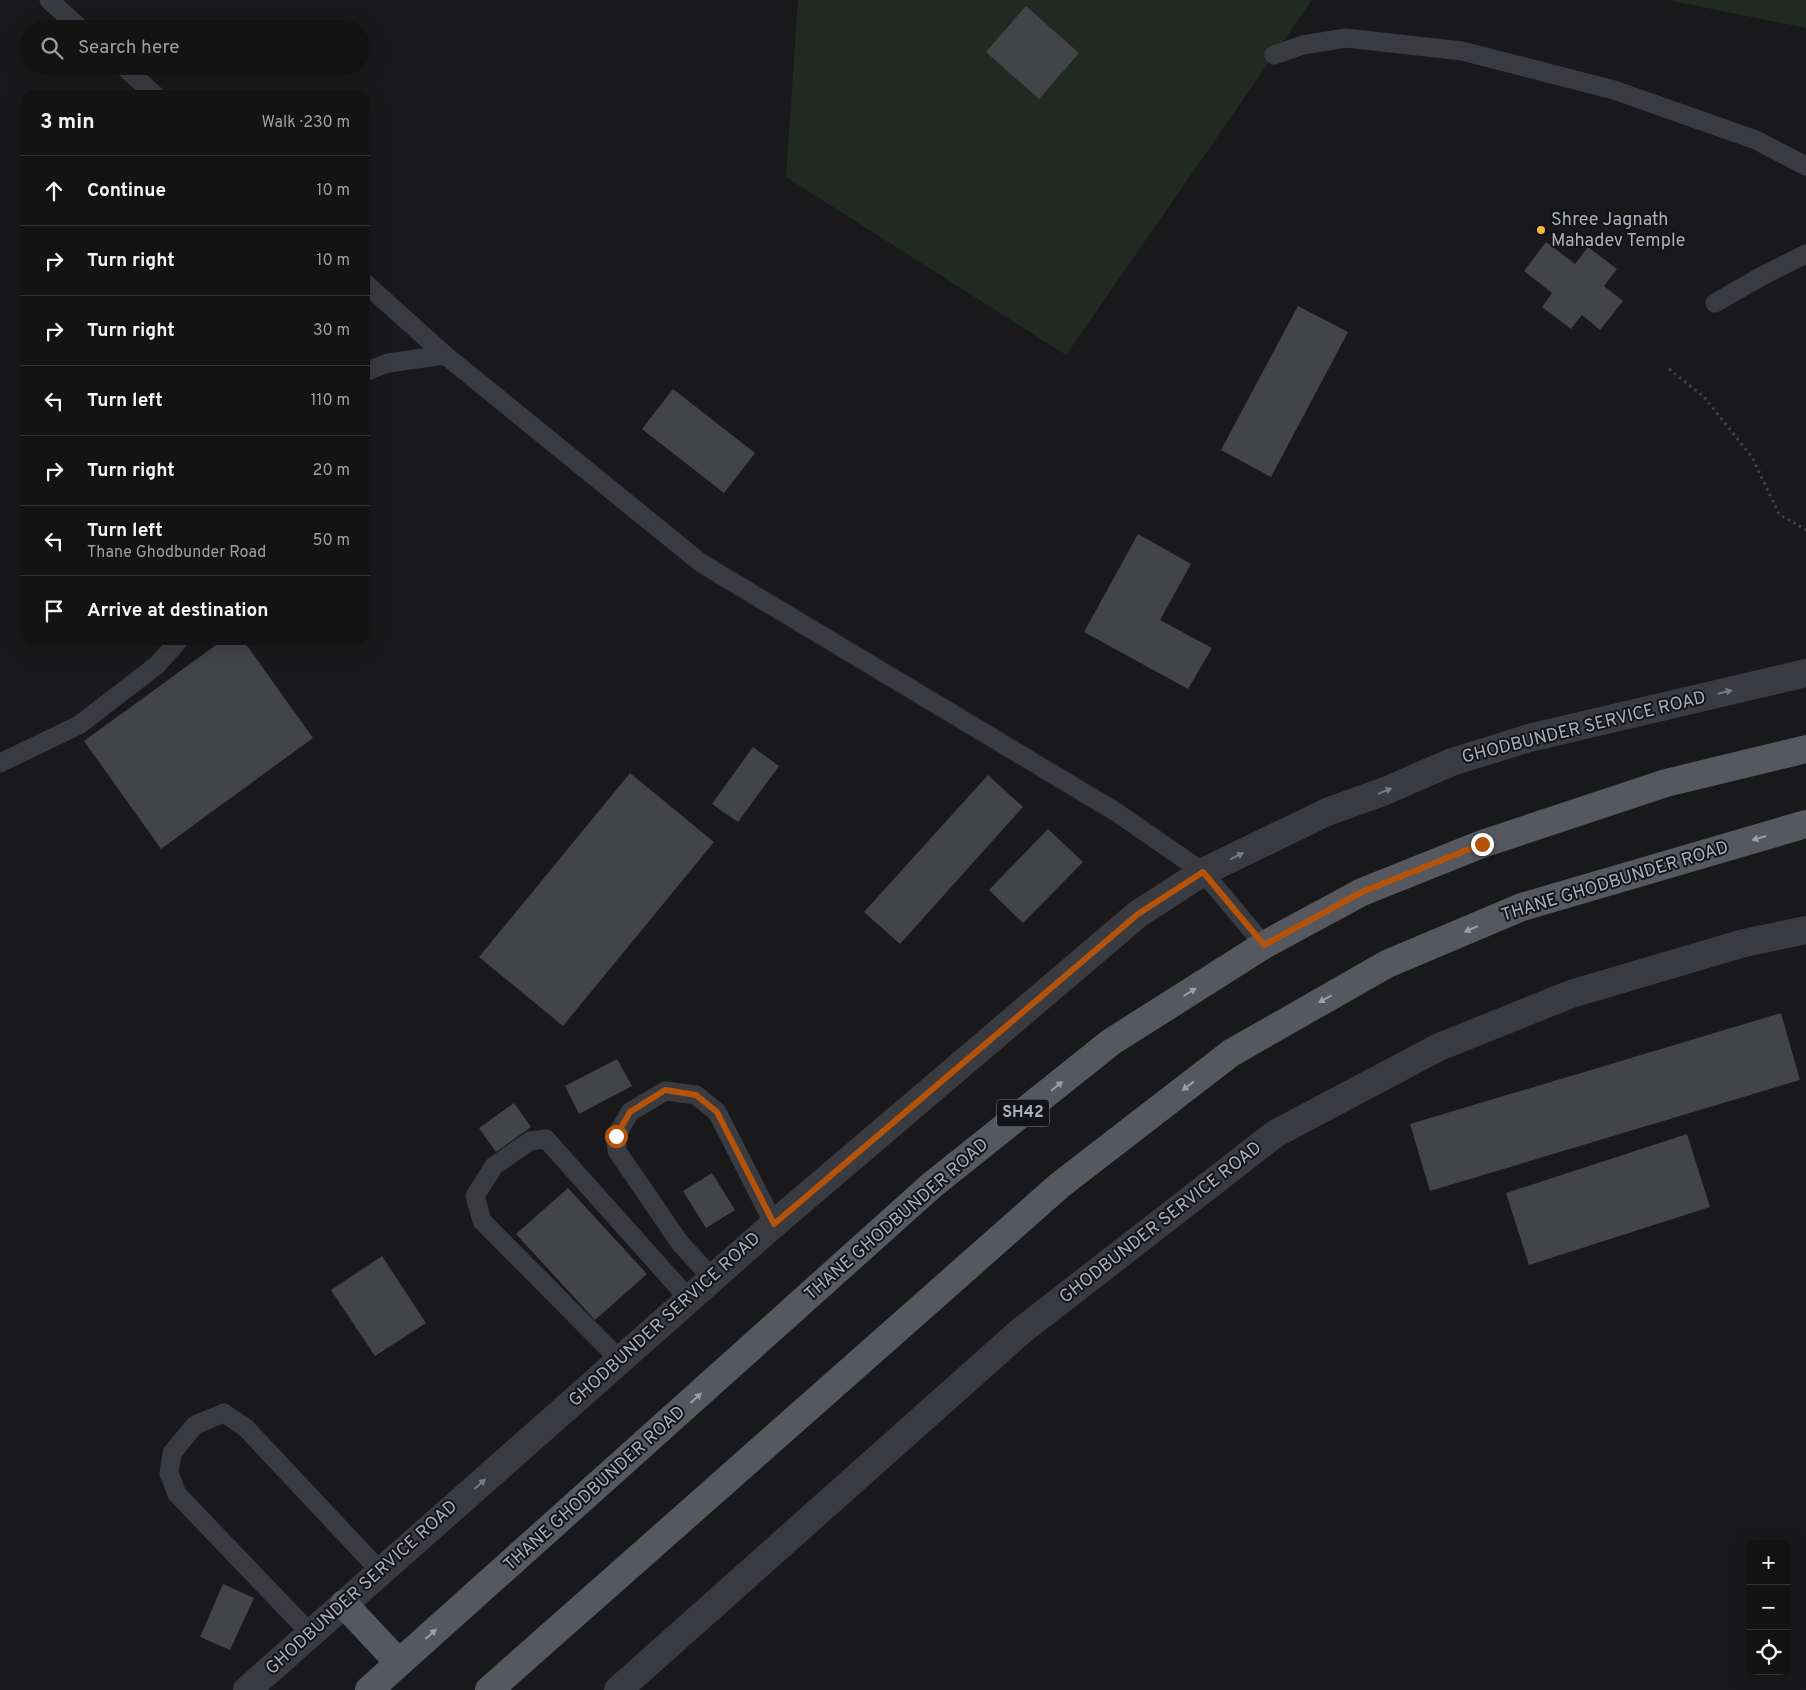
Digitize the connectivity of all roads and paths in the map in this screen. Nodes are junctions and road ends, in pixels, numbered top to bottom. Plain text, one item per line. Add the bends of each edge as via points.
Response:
1 (49, 0) edge
2 (71, 20) edge
3 (1274, 55) dead end
4 (133, 75) edge
5 (149, 90) edge
6 (1806, 166) edge
7 (1806, 254) edge
8 (370, 288) edge
9 (1715, 303) dead end
10 (445, 355) junction
11 (1669, 369) dead end
12 (370, 370) edge
13 (1806, 530) edge
14 (174, 645) edge
15 (1806, 673) edge
16 (1806, 749) edge
17 (0, 762) edge
18 (1806, 824) edge
19 (1203, 872) junction
20 (1806, 930) edge
21 (1264, 945) junction
22 (774, 1224) junction
23 (712, 1278) junction
24 (689, 1299) junction
25 (620, 1360) junction
26 (381, 1572) junction
27 (344, 1604) junction
28 (310, 1634) junction
29 (400, 1663) junction
30 (247, 1690) edge
31 (369, 1690) edge
32 (489, 1690) edge
33 (618, 1690) edge

1 - 2 lane
3 - 6 lane via 1303,45 1346,38 1462,51 1614,90 1756,140
4 - 5 lane
7 - 9 lane
8 - 10 lane
10 - 12 lane via 388,362
10 - 19 lane via 701,563 1116,812
11 - 13 path via 1704,397 1752,457 1778,514
14 - 17 lane via 156,665 79,725
19 -> 15 street, GHODBUNDER SERVICE ROAD via 1328,812 1452,762 1530,738
16 - 21 main road, THANE GHODBUNDER ROAD / SH42 via 1666,783 1482,844 1362,892
18 -> 32 main road, THANE GHODBUNDER ROAD via 1522,907 1387,964 1231,1053 1060,1185
19 - 21 lane
19 - 22 street, GHODBUNDER SERVICE ROAD via 1138,914
20 - 33 street, GHODBUNDER SERVICE ROAD via 1744,943 1571,994 1438,1047 1275,1134 1021,1331
29 -> 21 main road, THANE GHODBUNDER ROAD / SH42 via 932,1185 1111,1042
22 - 23 street, GHODBUNDER SERVICE ROAD
22 - 23 lane via 717,1112 696,1095 665,1090 630,1112 616,1136 617,1151 680,1243
23 - 24 street, GHODBUNDER SERVICE ROAD
24 - 25 street, GHODBUNDER SERVICE ROAD
24 - 25 lane via 546,1138 530,1141 494,1166 475,1196 482,1222
26 -> 25 street, GHODBUNDER SERVICE ROAD
26 - 27 street, GHODBUNDER SERVICE ROAD
26 - 28 lane via 246,1428 224,1413 195,1425 172,1453 169,1473 177,1494
27 - 28 street, GHODBUNDER SERVICE ROAD
27 - 29 main road
28 - 30 street, GHODBUNDER SERVICE ROAD
29 - 31 main road, THANE GHODBUNDER ROAD / SH42

